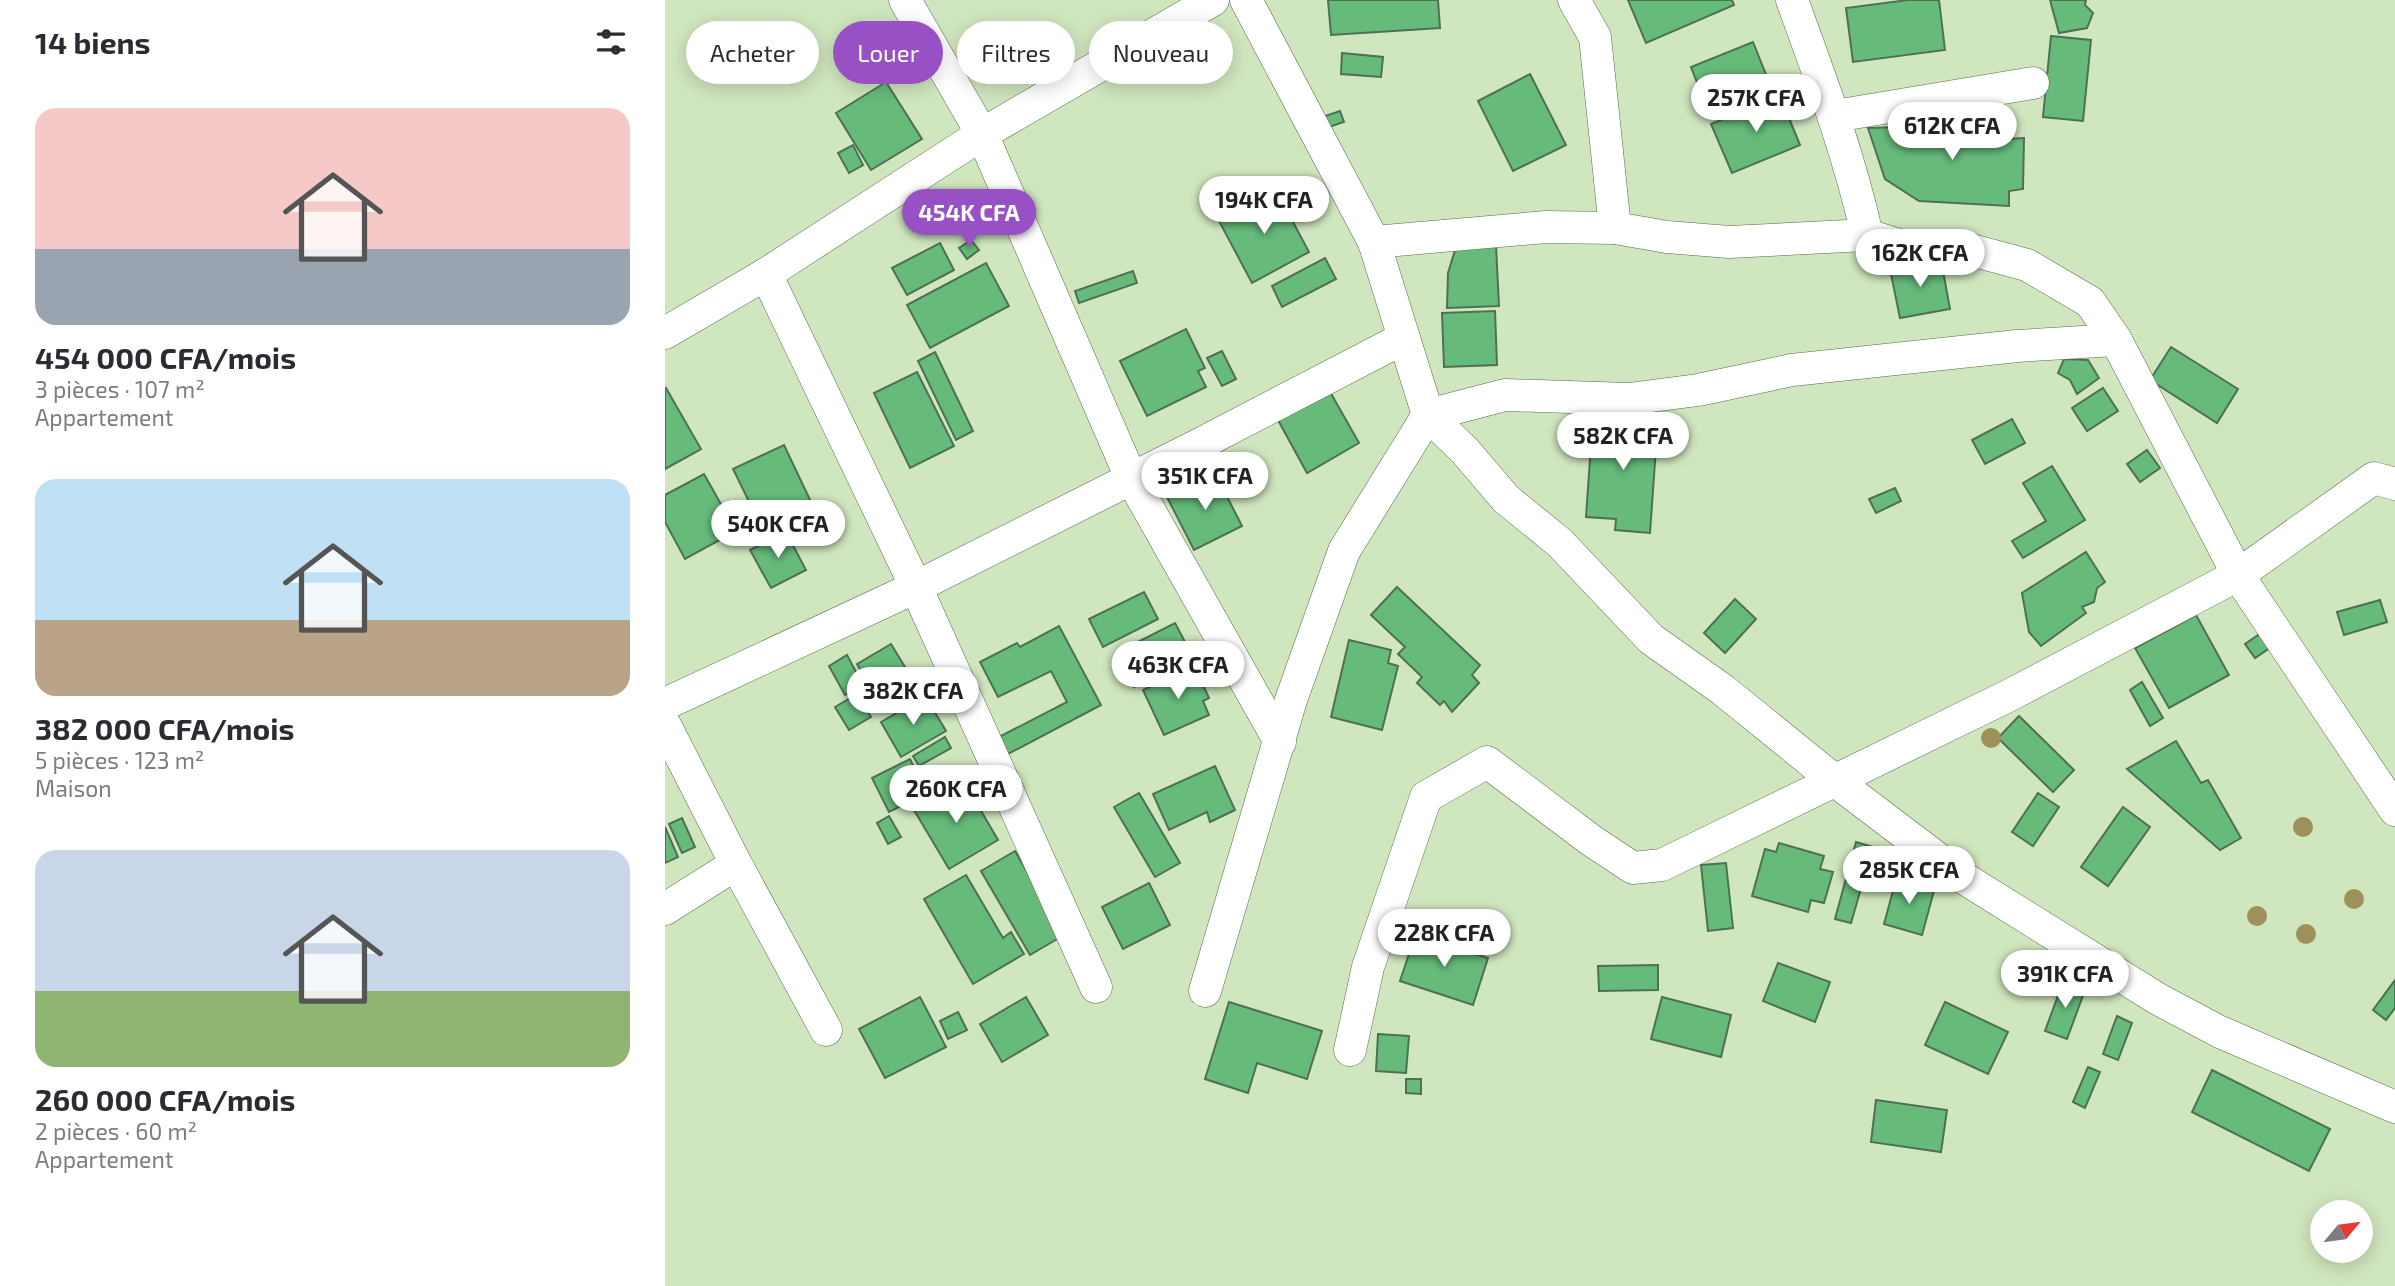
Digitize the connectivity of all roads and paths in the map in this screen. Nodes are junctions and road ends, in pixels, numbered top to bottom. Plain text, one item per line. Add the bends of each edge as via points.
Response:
1 (905, 0) edge
2 (1213, 0) edge
3 (1246, 0) edge
4 (1574, 0) edge
5 (1791, 0) edge
6 (2033, 83) dead end
7 (1835, 117) junction
8 (982, 134) junction
9 (1615, 228) junction
10 (1867, 235) junction
11 (1374, 242) junction
12 (766, 274) junction
13 (665, 333) edge
14 (1404, 338) junction
15 (2116, 340) junction
16 (1427, 415) junction
17 (1131, 478) junction
18 (2395, 484) edge
19 (2238, 575) junction
20 (916, 587) junction
21 (666, 725) edge
22 (1280, 742) junction
23 (1834, 780) junction
24 (2395, 810) edge
25 (736, 864) junction
26 (665, 909) edge
27 (1096, 986) dead end
28 (1205, 990) dead end
29 (826, 1030) dead end
30 (1350, 1050) dead end
31 (2395, 1107) edge

1 - 8 street
2 - 8 street
3 - 11 street
4 - 9 street via 1595,37
5 - 7 street
6 - 7 street
7 - 10 street
8 - 12 street
8 - 17 street
9 - 10 street via 1728,242
9 - 11 street via 1546,227
10 - 15 street via 1915,250 1964,248 2027,265 2090,302
11 - 14 street
12 - 13 street
12 - 20 street
14 - 16 street
14 - 17 street
15 - 16 street via 2017,345 1792,370 1629,399 1505,395
15 - 19 street
16 - 22 street via 1344,551
16 - 23 street via 1506,499 1560,543 1651,639 1723,690
17 - 20 street
17 - 22 street
18 - 19 street via 2374,478
19 - 23 street via 2010,695
19 - 24 street
20 - 21 street
20 - 27 street
21 - 25 street
22 - 28 street
23 - 30 street via 1662,865 1633,868 1487,762 1426,797 1368,967
23 - 31 street via 1962,877 2158,999 2220,1032
25 - 26 street
25 - 29 street

